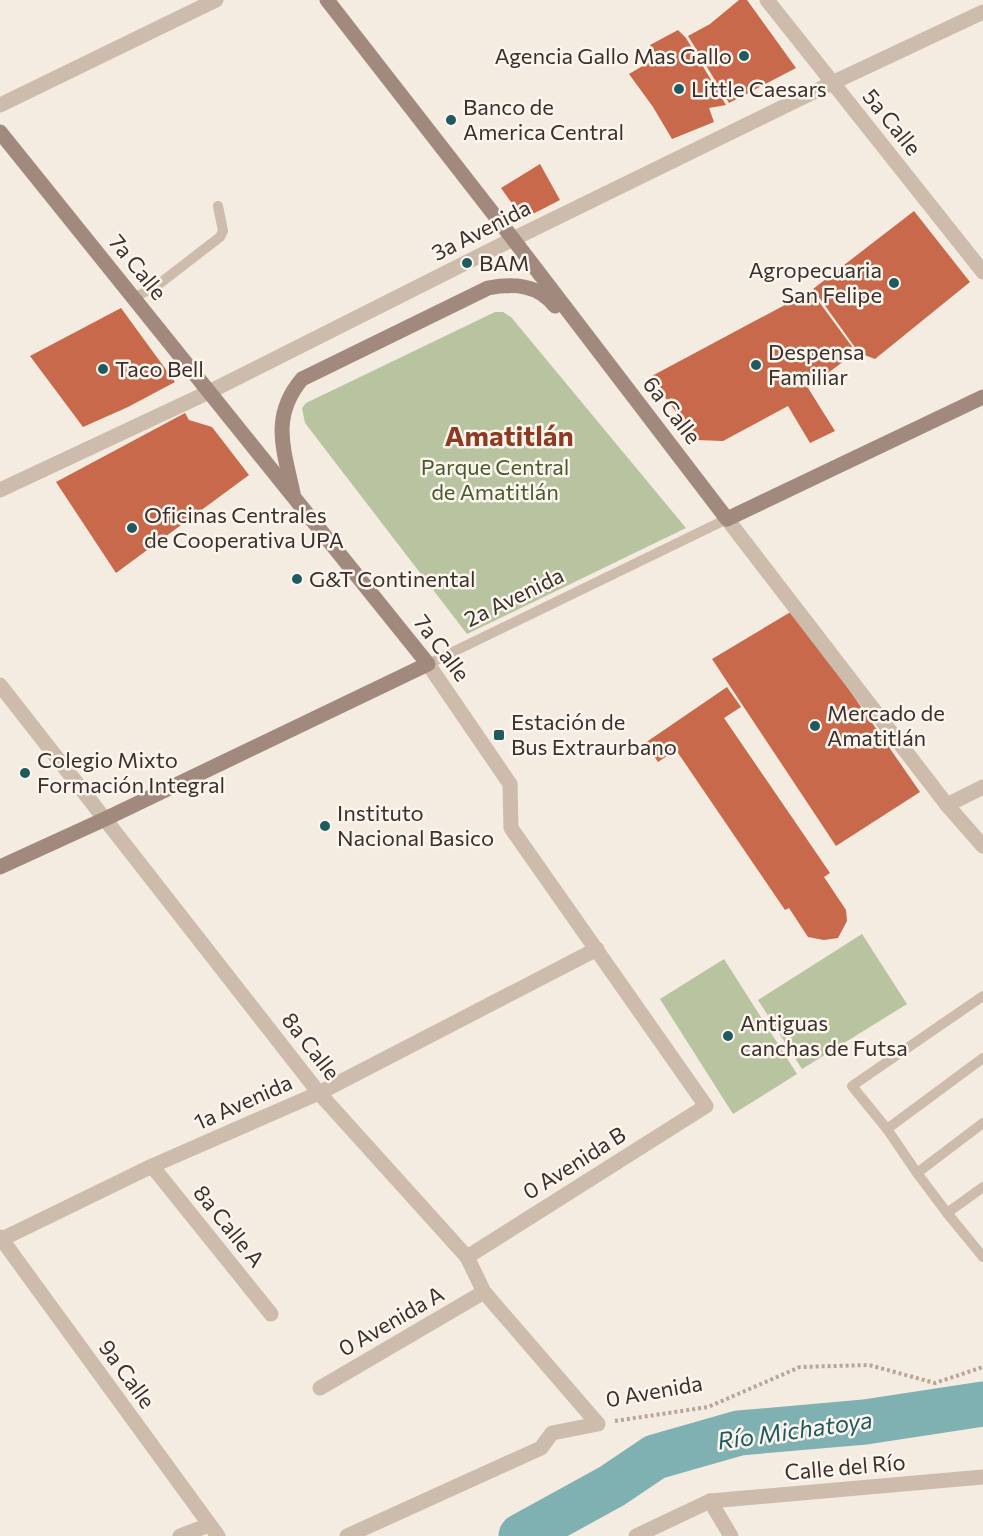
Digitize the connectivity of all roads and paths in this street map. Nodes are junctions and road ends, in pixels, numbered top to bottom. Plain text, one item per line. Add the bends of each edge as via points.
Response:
1 (216, 0) edge
2 (327, 0) edge
3 (767, 0) edge
4 (983, 12) edge
5 (831, 83) junction
6 (0, 105) edge
7 (0, 132) edge
8 (218, 206) dead end
9 (513, 239) junction
10 (983, 272) edge
11 (134, 298) junction
12 (587, 337) junction
13 (209, 392) junction
14 (983, 397) edge
15 (0, 490) edge
16 (293, 496) junction
17 (727, 519) junction
18 (428, 664) junction
19 (0, 685) edge
20 (983, 787) edge
21 (947, 805) junction
22 (105, 819) junction
23 (983, 846) edge
24 (0, 867) edge
25 (597, 949) junction
26 (983, 996) edge
27 (983, 1058) edge
28 (319, 1093) junction
29 (706, 1106) joint
30 (983, 1123) edge
31 (887, 1129) junction
32 (152, 1166) junction
33 (917, 1173) junction
34 (983, 1187) edge
35 (947, 1213) junction
36 (1, 1239) edge
37 (467, 1257) junction
38 (983, 1257) edge
39 (484, 1292) junction
40 (271, 1314) dead end
41 (983, 1367) edge
42 (320, 1388) dead end
43 (598, 1424) junction
44 (983, 1477) edge
45 (710, 1500) junction
46 (213, 1530) edge
47 (180, 1536) edge
48 (347, 1536) edge
49 (636, 1536) edge
50 (731, 1536) edge

1 - 6 street
2 - 9 main road, 6a Calle
3 - 5 street, 5a Calle
4 - 5 street, 3a Avenida
5 - 9 street, 3a Avenida
5 - 10 street, 5a Calle
7 - 11 main road, 7a Calle
8 - 11 lane via 224,231 220,237 159,284
9 - 12 main road, 6a Calle
9 - 13 street, 3a Avenida
11 - 13 main road, 7a Calle
12 - 16 main road via 572,328 548,297 527,287 504,285 488,288 302,379 285,406 281,422
12 - 17 main road, 6a Calle
13 - 15 street, 3a Avenida
13 - 16 main road, 7a Calle
14 - 17 main road, 2a Avenida
16 - 18 main road, 7a Calle
17 - 18 lane, 2a Avenida
17 - 21 street, 6a Calle
18 - 22 main road, 2a Avenida
18 - 25 street, 7a Calle via 510,784 511,828
19 - 22 street, 8a Calle
20 - 21 street
21 - 23 street, 6a Calle
22 - 24 main road, 2a Avenida
22 - 28 street, 8a Calle
25 - 28 street, 1a Avenida
25 - 29 street, 7a Calle
26 - 31 lane via 852,1086
27 - 31 lane
28 - 32 street, 1a Avenida
28 - 37 street, 8a Calle
29 - 37 street, 0 Avenida B
30 - 33 lane
31 - 33 lane
32 - 36 street, 1a Avenida
32 - 40 street, 8a Calle A
33 - 35 lane
34 - 35 lane
35 - 38 lane
36 - 46 street, 9a Calle
37 - 39 street, 8a Calle
39 - 42 street, 0 Avenida A
39 - 43 street, 8a Calle
41 - 43 path, 0 Avenida via 934,1383 869,1365 800,1367 708,1407
43 - 48 street, 0 Avenida via 552,1433 541,1448
44 - 45 street, Calle del Río
45 - 49 street
45 - 50 street
46 - 47 street

